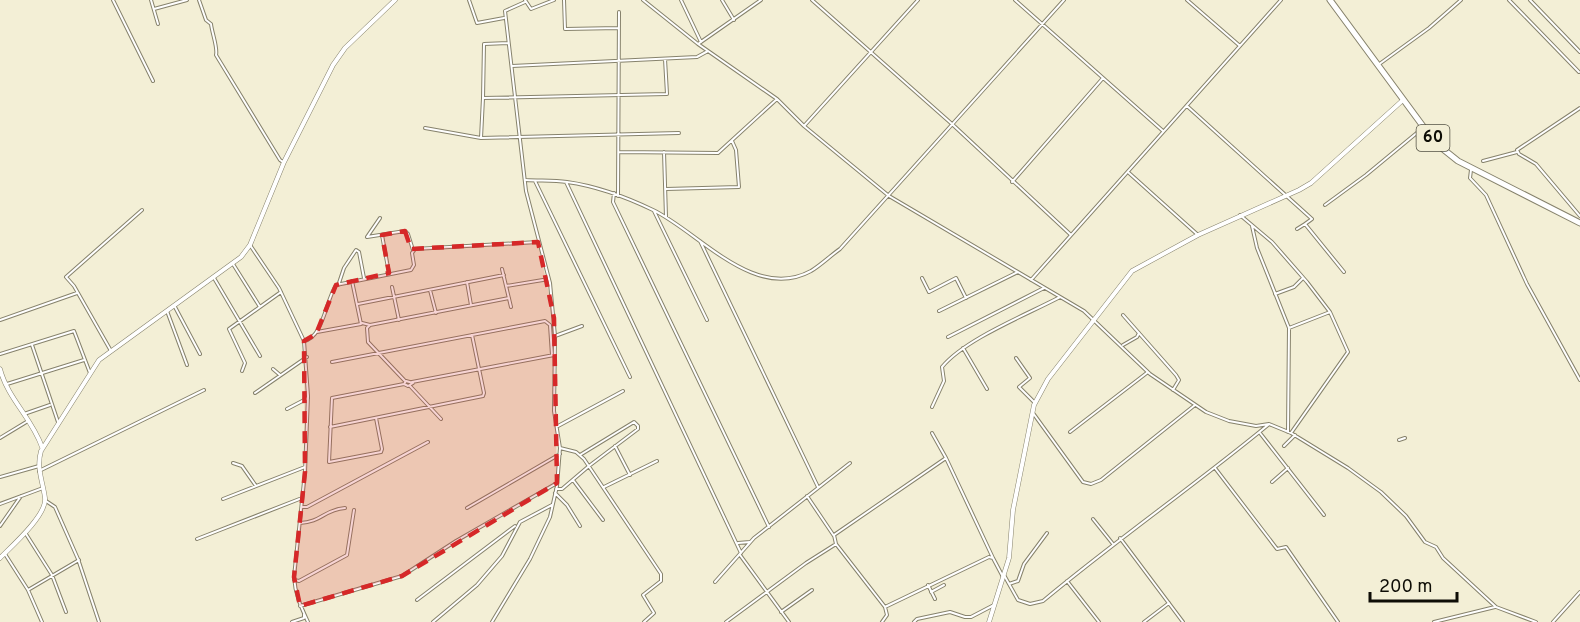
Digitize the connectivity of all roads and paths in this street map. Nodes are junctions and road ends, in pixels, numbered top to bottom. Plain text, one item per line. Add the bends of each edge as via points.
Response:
1 (113, 0) edge
2 (151, 0) edge
3 (186, 0) edge
4 (199, 0) edge
5 (394, 0) edge
6 (470, 0) edge
7 (554, 0) edge
8 (564, 0) edge
9 (643, 0) edge
10 (681, 0) edge
11 (722, 0) edge
12 (760, 0) edge
13 (812, 0) edge
14 (918, 0) edge
15 (1015, 0) edge
16 (1064, 0) edge
17 (1187, 0) edge
18 (1281, 0) edge
19 (1461, 0) edge
20 (1509, 0) edge
21 (1530, 0) edge
22 (525, 1) edge
23 (1332, 1) edge
24 (154, 9) junction
25 (619, 12) dead end
26 (505, 18) junction
27 (734, 20) junction
28 (158, 24) dead end
29 (1042, 24) junction
30 (619, 28) junction
31 (508, 43) junction
32 (700, 43) junction
33 (1240, 46) junction
34 (708, 51) junction
35 (1580, 52) edge
36 (870, 53) junction
37 (664, 59) junction
38 (618, 62) junction
39 (1378, 65) junction
40 (512, 66) junction
41 (1579, 72) edge
42 (1104, 78) junction
43 (153, 81) dead end
44 (618, 96) junction
45 (483, 98) junction
46 (516, 98) junction
47 (777, 99) junction
48 (1403, 100) junction
49 (1187, 106) junction
50 (1580, 108) edge
51 (952, 124) junction
52 (804, 126) junction
53 (1424, 127) junction
54 (425, 128) dead end
55 (1163, 131) junction
56 (679, 133) dead end
57 (619, 134) junction
58 (481, 138) junction
59 (520, 138) junction
60 (732, 141) junction
61 (619, 152) junction
62 (1517, 152) junction
63 (664, 153) junction
64 (1483, 161) dead end
65 (284, 162) junction
66 (1471, 167) junction
67 (1128, 172) junction
68 (525, 180) junction
69 (535, 180) junction
70 (566, 182) junction
71 (1012, 182) junction
72 (666, 189) junction
73 (614, 193) junction
74 (1288, 195) junction
75 (618, 196) junction
76 (889, 196) junction
77 (1325, 205) dead end
78 (142, 210) dead end
79 (654, 210) junction
80 (1240, 215) junction
81 (1580, 216) edge
82 (666, 217) junction
83 (380, 218) dead end
84 (1306, 223) junction
85 (1580, 224) edge
86 (1252, 226) junction
87 (1297, 229) dead end
88 (382, 235) junction
89 (1071, 235) junction
90 (1198, 235) junction
91 (699, 240) junction
92 (538, 242) junction
93 (250, 245) junction
94 (413, 250) junction
95 (233, 263) junction
96 (502, 269) dead end
97 (1018, 272) junction
98 (1344, 272) dead end
99 (389, 273) junction
100 (504, 275) junction
101 (214, 278) junction
102 (364, 278) junction
103 (922, 278) dead end
104 (1303, 278) junction
105 (549, 279) junction
106 (1031, 280) junction
107 (352, 281) junction
108 (467, 282) junction
109 (339, 283) junction
110 (506, 286) junction
111 (392, 287) dead end
112 (1044, 288) junction
113 (430, 290) junction
114 (281, 292) junction
115 (77, 293) junction
116 (1275, 294) junction
117 (394, 297) junction
118 (1060, 297) junction
119 (509, 298) junction
120 (966, 298) junction
121 (358, 304) junction
122 (471, 305) junction
123 (174, 306) junction
124 (260, 307) junction
125 (511, 307) dead end
126 (167, 311) junction
127 (939, 311) dead end
128 (1330, 312) junction
129 (436, 313) junction
130 (1123, 315) dead end
131 (1094, 319) junction
132 (0, 320) edge
133 (399, 320) junction
134 (707, 320) dead end
135 (240, 321) junction
136 (362, 322) junction
137 (370, 325) junction
138 (582, 326) dead end
139 (1289, 328) junction
140 (317, 332) junction
141 (1138, 333) junction
142 (472, 335) junction
143 (555, 336) junction
144 (948, 337) dead end
145 (304, 341) junction
146 (32, 345) junction
147 (1121, 346) junction
148 (963, 348) junction
149 (111, 351) junction
150 (0, 354) edge
151 (200, 354) dead end
152 (379, 354) junction
153 (554, 355) junction
154 (260, 356) dead end
155 (307, 357) junction
156 (1016, 358) dead end
157 (84, 360) junction
158 (332, 362) dead end
159 (187, 365) dead end
160 (0, 369) edge
161 (273, 369) dead end
162 (479, 369) junction
163 (242, 370) dead end
164 (1148, 372) junction
165 (41, 374) junction
166 (91, 374) junction
167 (279, 375) junction
168 (630, 377) dead end
169 (1580, 380) edge
170 (412, 382) junction
171 (405, 383) junction
172 (5, 385) junction
173 (409, 385) junction
174 (204, 390) dead end
175 (987, 390) dead end
176 (1173, 390) junction
177 (623, 391) dead end
178 (255, 393) dead end
179 (308, 398) junction
180 (1035, 403) junction
181 (51, 405) junction
182 (1195, 405) junction
183 (429, 407) junction
184 (932, 407) dead end
185 (287, 409) dead end
186 (1033, 413) junction
187 (24, 414) junction
188 (376, 418) junction
189 (441, 419) dead end
190 (29, 420) junction
191 (59, 423) junction
192 (1269, 424) junction
193 (558, 426) junction
194 (330, 427) junction
195 (1070, 432) dead end
196 (1259, 432) junction
197 (1290, 432) junction
198 (932, 433) dead end
199 (1295, 435) junction
200 (0, 438) edge
201 (1405, 438) dead end
202 (1399, 440) dead end
203 (428, 442) dead end
204 (1284, 446) dead end
205 (43, 447) junction
206 (615, 447) junction
207 (560, 448) junction
208 (560, 454) junction
209 (580, 455) junction
210 (946, 458) junction
211 (657, 461) dead end
212 (233, 463) dead end
213 (850, 463) dead end
214 (589, 466) junction
215 (305, 467) junction
216 (39, 468) junction
217 (1215, 468) junction
218 (1288, 468) junction
219 (630, 475) junction
220 (0, 477) edge
221 (573, 480) junction
222 (1272, 482) dead end
223 (557, 483) junction
224 (255, 486) junction
225 (604, 487) junction
226 (818, 487) junction
227 (43, 488) junction
228 (556, 491) junction
229 (21, 496) junction
230 (807, 496) junction
231 (302, 498) junction
232 (223, 499) dead end
233 (46, 501) junction
234 (0, 504) edge
235 (552, 505) junction
236 (302, 507) junction
237 (345, 508) dead end
238 (466, 508) dead end
239 (354, 510) dead end
240 (1324, 515) dead end
241 (1093, 519) dead end
242 (603, 520) dead end
243 (520, 522) junction
244 (300, 523) junction
245 (0, 526) edge
246 (580, 526) dead end
247 (769, 527) junction
248 (25, 531) junction
249 (1047, 533) dead end
250 (834, 537) junction
251 (1120, 538) junction
252 (197, 539) dead end
253 (750, 542) junction
254 (737, 543) junction
255 (837, 544) junction
256 (1113, 544) junction
257 (5, 553) junction
258 (741, 554) junction
259 (0, 558) edge
260 (993, 558) junction
261 (79, 560) junction
262 (52, 575) junction
263 (1004, 577) junction
264 (294, 580) junction
265 (1067, 581) junction
266 (715, 582) dead end
267 (1009, 584) junction
268 (928, 585) junction
269 (944, 585) dead end
270 (28, 590) junction
271 (812, 590) dead end
272 (931, 592) junction
273 (1580, 592) edge
274 (766, 593) junction
275 (935, 599) dead end
276 (417, 600) dead end
277 (1169, 603) junction
278 (996, 605) junction
279 (300, 606) junction
280 (1496, 606) junction
281 (885, 607) junction
282 (66, 612) dead end
283 (781, 612) junction
284 (304, 614) junction
285 (496, 616) junction
286 (41, 622) edge
287 (99, 622) edge
288 (292, 622) edge
289 (308, 622) edge
290 (433, 622) edge
291 (492, 622) edge
292 (500, 622) edge
293 (644, 622) edge
294 (726, 622) edge
295 (789, 622) edge
296 (882, 622) edge
297 (914, 622) edge
298 (989, 622) edge
299 (1100, 622) edge
300 (1144, 622) edge
301 (1183, 622) edge
302 (1338, 622) edge
303 (1434, 622) edge
304 (1536, 622) edge
305 (1553, 622) edge

1 - 43 street
2 - 24 street
3 - 24 street
4 - 65 street via 211,24 216,55
5 - 65 street via 333,65
6 - 26 street via 477,22
7 - 22 street via 531,9
8 - 30 street via 565,29
9 - 32 street
10 - 32 street
11 - 27 street
12 - 27 street
13 - 36 street
14 - 36 street
15 - 29 street
16 - 29 street
17 - 33 street
18 - 33 street
19 - 39 street
20 - 41 street
21 - 35 street
22 - 26 street via 507,9
23 - 39 highway, 60
24 - 28 street
25 - 30 street
26 - 31 street
27 - 32 street
29 - 42 street
29 - 51 street
30 - 38 street
31 - 40 street
31 - 45 street via 484,44
32 - 34 street
33 - 49 street
34 - 37 street via 697,57
34 - 47 street
36 - 51 street
36 - 52 street
37 - 38 street
37 - 44 street via 667,94
38 - 40 street
38 - 44 street
39 - 48 highway, 60
40 - 46 street
42 - 55 street
42 - 71 street
44 - 46 street
44 - 57 street
45 - 46 street
45 - 58 street
46 - 59 street
47 - 52 street
47 - 60 street
48 - 53 highway, 60
48 - 74 street via 1311,183
49 - 55 street
49 - 74 street
50 - 62 street
51 - 71 street
51 - 76 street
52 - 76 street
53 - 66 highway, 60 via 1443,149
53 - 77 street
54 - 58 street
55 - 67 street
56 - 57 street
57 - 59 street
57 - 61 street
58 - 59 street
59 - 68 street
60 - 63 street via 718,153
60 - 72 street via 739,187
61 - 63 street
61 - 75 street
62 - 64 street
62 - 81 street via 1536,164
63 - 72 street
65 - 93 street
66 - 85 highway, 60
66 - 169 street via 1470,178 1486,195 1527,284
67 - 89 street
67 - 90 street
68 - 69 street
68 - 92 street
69 - 70 street
69 - 168 street
70 - 73 street
70 - 254 street
71 - 89 street
72 - 82 street
73 - 75 street
73 - 247 street via 613,202
74 - 80 street
74 - 84 street via 1312,219
75 - 79 street
76 - 91 street via 840,249 810,271 789,278 766,277 739,268
76 - 97 street
78 - 115 street via 67,276
79 - 82 street
79 - 134 street
80 - 86 street
80 - 90 street
82 - 91 street
83 - 88 street via 367,236
84 - 87 street
84 - 98 street
86 - 104 street via 1272,242
86 - 116 street
88 - 94 street via 406,232
88 - 99 street
89 - 106 street
90 - 131 street via 1132,271
91 - 226 street
92 - 94 street
92 - 105 street
93 - 95 street
93 - 114 street
94 - 99 street via 412,269
95 - 101 street
95 - 124 street
96 - 100 street
97 - 106 street
97 - 120 street
99 - 102 street
100 - 108 street
100 - 110 street
101 - 123 street
101 - 135 street
102 - 107 street
102 - 109 street via 360,253 356,250
103 - 120 street via 929,292 956,278
104 - 116 street via 1294,287
104 - 128 street
105 - 110 street
105 - 143 street
106 - 112 street
107 - 109 street
107 - 121 street
108 - 113 street
108 - 122 street
109 - 140 street
110 - 119 street
111 - 117 street
112 - 118 street
112 - 144 street
113 - 117 street
113 - 129 street
114 - 124 street
114 - 145 street
115 - 132 street
115 - 149 street
116 - 139 street
117 - 121 street
117 - 133 street
118 - 131 street
118 - 148 street
119 - 122 street
119 - 125 street
120 - 127 street
121 - 136 street
122 - 129 street
123 - 126 street
123 - 151 street
124 - 135 street
126 - 149 street
126 - 159 street
128 - 139 street
128 - 197 street via 1348,352
129 - 133 street
130 - 141 street
131 - 147 street
131 - 180 street via 1048,379
133 - 137 street
135 - 154 street
135 - 163 street via 228,329 245,363
136 - 137 street
136 - 140 street via 359,326
137 - 152 street via 368,342
138 - 143 street
139 - 197 street
140 - 145 street
141 - 147 street
141 - 176 street via 1176,375 1179,381
142 - 152 street
142 - 153 street via 547,321
142 - 162 street
143 - 153 street
145 - 155 street
146 - 150 street
146 - 157 street via 74,331
146 - 165 street
147 - 164 street
148 - 175 street
148 - 184 street via 942,367 944,381
149 - 166 street via 99,360
152 - 158 street
152 - 171 street
153 - 162 street
153 - 193 street
155 - 167 street
155 - 179 street
156 - 180 street via 1030,378 1019,387
157 - 165 street
157 - 166 street
160 - 172 street
161 - 167 street
162 - 170 street
162 - 183 street via 483,396
164 - 176 street
164 - 195 street
165 - 172 street
165 - 181 street
166 - 191 street
167 - 178 street
170 - 171 street
170 - 173 street
171 - 173 street
171 - 194 street via 332,398
172 - 187 street
173 - 183 street
174 - 216 street
176 - 182 street
177 - 193 street
179 - 185 street
179 - 215 street
180 - 186 street
181 - 187 street
181 - 191 street
182 - 186 street via 1091,484 1083,482
182 - 192 street via 1229,421
183 - 188 street
183 - 189 street
186 - 263 street
187 - 190 street
188 - 194 street
188 - 194 street via 382,452 332,463 328,460
190 - 200 street
190 - 205 street
191 - 205 street
192 - 196 street
192 - 197 street
193 - 207 street
196 - 217 street
196 - 218 street
197 - 199 street
198 - 210 street
199 - 204 street
199 - 280 street via 1380,492 1406,516 1425,542 1436,547
201 - 202 street
203 - 236 street
205 - 216 street
206 - 209 street via 638,429 636,422
206 - 214 street
206 - 219 street
207 - 208 street
207 - 209 street
208 - 223 street
208 - 238 street
209 - 214 street
210 - 250 street
210 - 260 street
211 - 219 street
212 - 224 street via 242,466
213 - 226 street
214 - 221 street
214 - 225 street
215 - 224 street
215 - 231 street
216 - 220 street
216 - 227 street
217 - 251 street
217 - 302 street via 1277,549 1286,547
218 - 222 street
218 - 240 street
219 - 225 street
221 - 228 street
221 - 242 street
223 - 228 street
223 - 279 street via 402,576
224 - 232 street
225 - 293 street via 662,578 644,593 654,613
226 - 230 street
227 - 229 street
227 - 233 street
228 - 235 street
228 - 246 street
229 - 234 street
229 - 245 street
230 - 247 street
230 - 250 street
231 - 236 street
231 - 252 street
233 - 248 street via 38,519
233 - 261 street via 55,507
235 - 243 street
235 - 285 street via 530,559
236 - 244 street
237 - 244 street via 331,509 315,522
239 - 264 street via 347,555 299,581
241 - 256 street
243 - 276 street
243 - 290 street via 502,556 477,585
244 - 264 street
247 - 253 street
248 - 257 street
248 - 262 street
249 - 267 street via 1024,564 1018,581
250 - 255 street
251 - 256 street
251 - 277 street
253 - 254 street
253 - 258 street
254 - 258 street
255 - 274 street
255 - 281 street
256 - 265 street
257 - 259 street
257 - 270 street
258 - 266 street
258 - 274 street
260 - 263 street
260 - 268 street
261 - 262 street
261 - 287 street
262 - 270 street
262 - 282 street
263 - 267 street
263 - 278 street
264 - 279 street
265 - 267 street via 1043,601 1030,603 1018,600
265 - 299 street
268 - 272 street
268 - 281 street
269 - 272 street
270 - 286 street
271 - 283 street
272 - 275 street
273 - 305 street
274 - 283 street
274 - 294 street
277 - 300 street
277 - 301 street
278 - 297 street via 971,617 950,612
278 - 298 street
279 - 284 street
280 - 303 street
280 - 304 street
281 - 296 street via 887,615
283 - 295 street
284 - 288 street via 304,618
284 - 289 street
285 - 291 street
285 - 292 street

